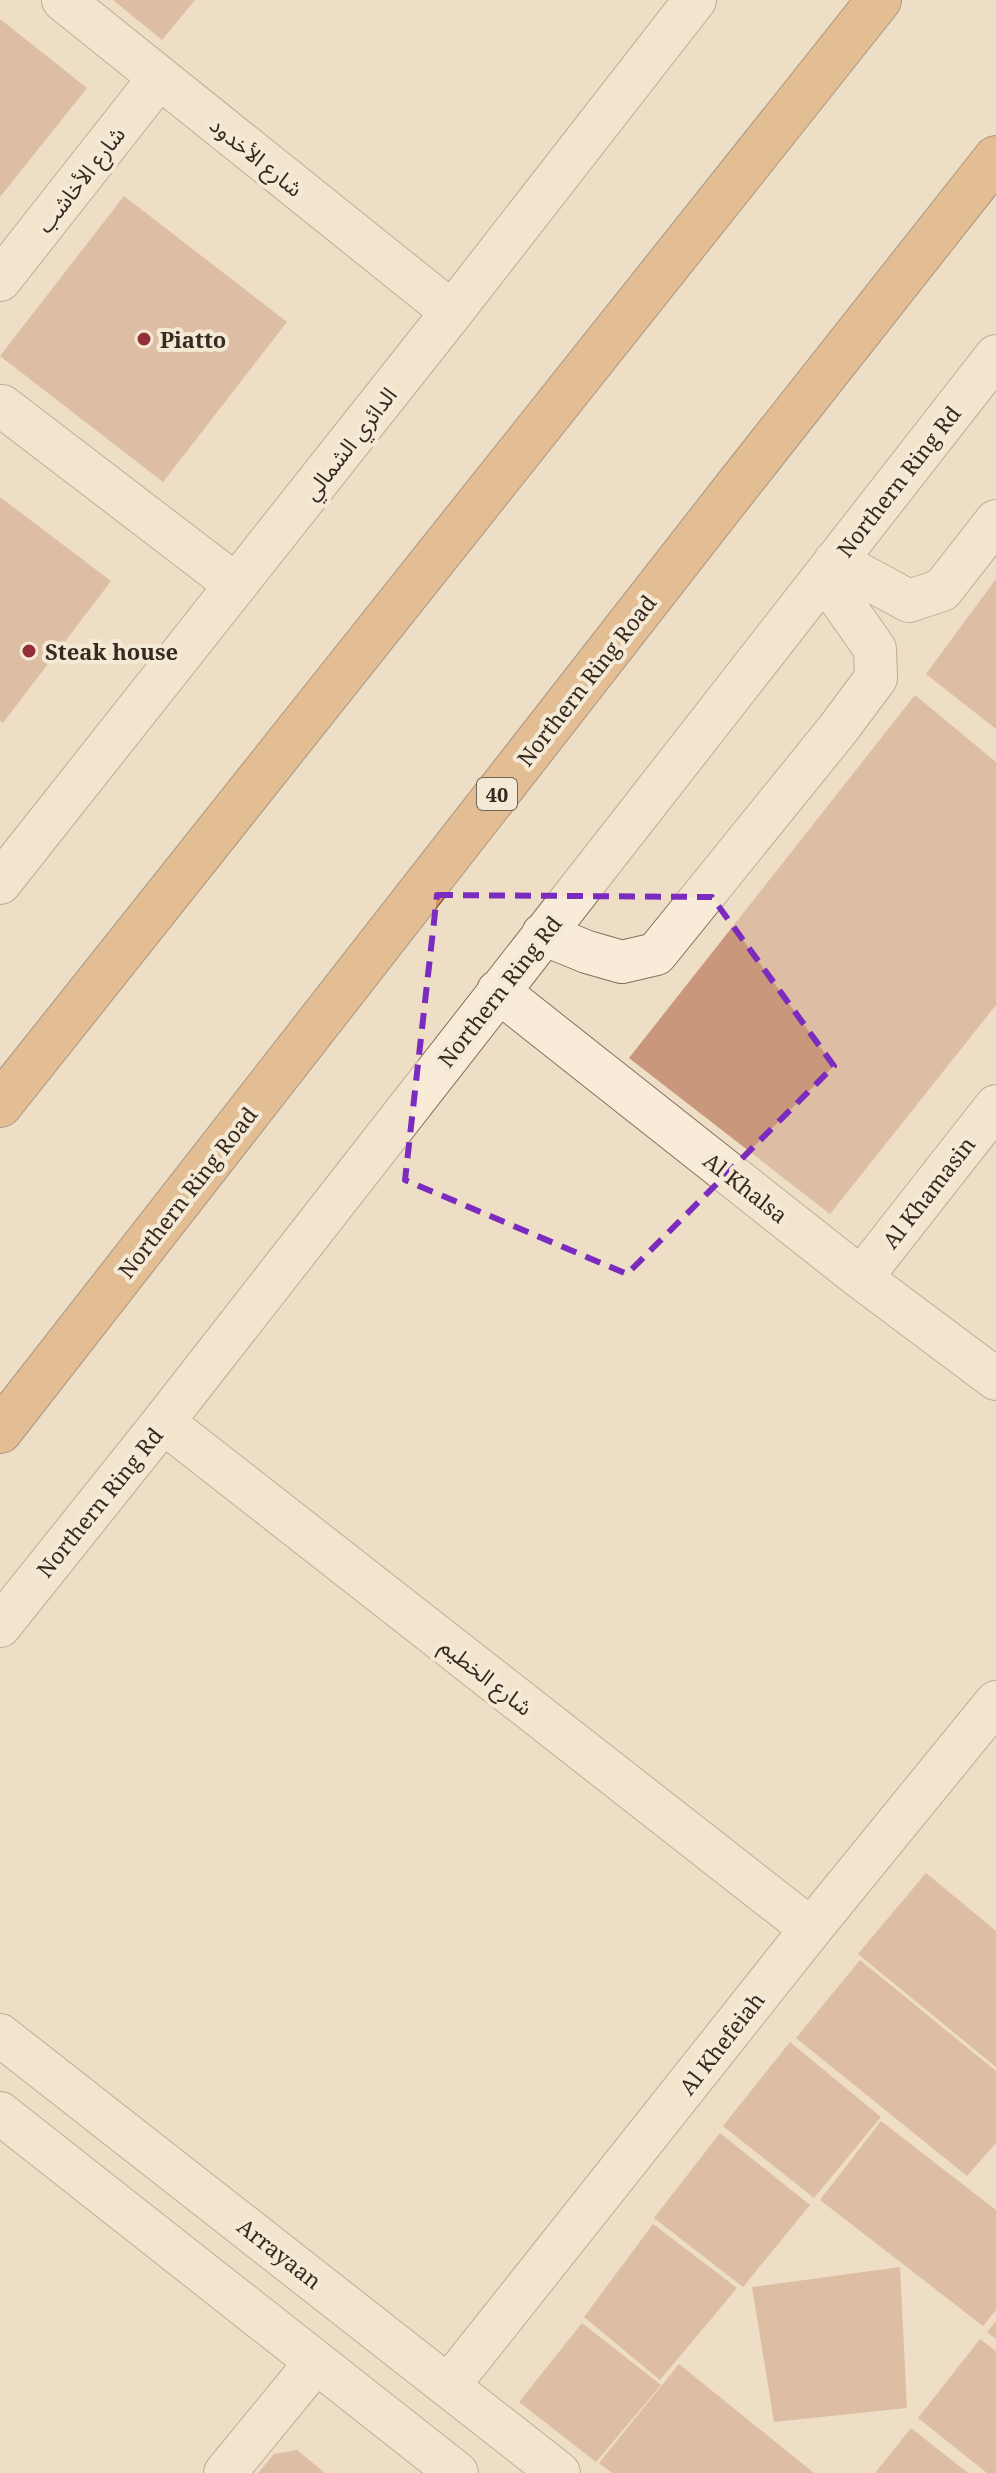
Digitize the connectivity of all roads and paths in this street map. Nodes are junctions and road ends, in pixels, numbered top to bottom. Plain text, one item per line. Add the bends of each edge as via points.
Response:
1 (63, 0) edge
2 (660, 0) edge
3 (695, 0) edge
4 (879, 0) edge
5 (639, 74) junction
6 (159, 78) junction
7 (996, 158) edge
8 (0, 280) edge
9 (452, 312) junction
10 (996, 356) edge
11 (2, 406) dead end
12 (996, 521) edge
13 (830, 568) junction
14 (236, 585) junction
15 (0, 883) edge
16 (543, 934) junction
17 (498, 991) junction
18 (3, 1099) edge
19 (996, 1106) edge
20 (861, 1278) junction
21 (996, 1379) edge
22 (163, 1422) junction
23 (0, 1431) edge
24 (0, 1626) edge
25 (996, 1702) edge
26 (811, 1929) junction
27 (0, 2035) edge
28 (0, 2113) edge
29 (316, 2362) junction
30 (449, 2385) junction
31 (225, 2473) edge
32 (457, 2473) edge
33 (559, 2473) edge

1 - 6 street, شارع الأخدود
2 - 5 street via 659,23
3 - 5 street, الدائري الشمالي
4 - 18 highway
5 - 9 street, الدائري الشمالي
6 - 8 street, شارع الأخاشب
6 - 9 street, شارع الأخدود
7 - 23 highway, Northern Ring Road / 40
9 - 14 street, الدائري الشمالي
10 - 13 street, Northern Ring Rd
11 - 14 street
12 - 13 street via 942,590 909,601
13 - 16 street, Northern Ring Rd
13 - 16 street via 875,649 876,678 838,729 656,954 622,962
14 - 15 street, الدائري الشمالي
16 - 17 street, Northern Ring Rd
17 - 20 street, Al Khalsa
17 - 22 street, Northern Ring Rd
19 - 20 street, Al Khamasin
20 - 21 street, Al Khalsa
22 - 24 street, Northern Ring Rd
22 - 26 street, شارع الخطيم
25 - 26 street, Al Khefeiah
26 - 30 street, Al Khefeiah
27 - 30 street, Arrayaan
28 - 29 street
29 - 31 street
29 - 32 street
30 - 33 street, Arrayaan

